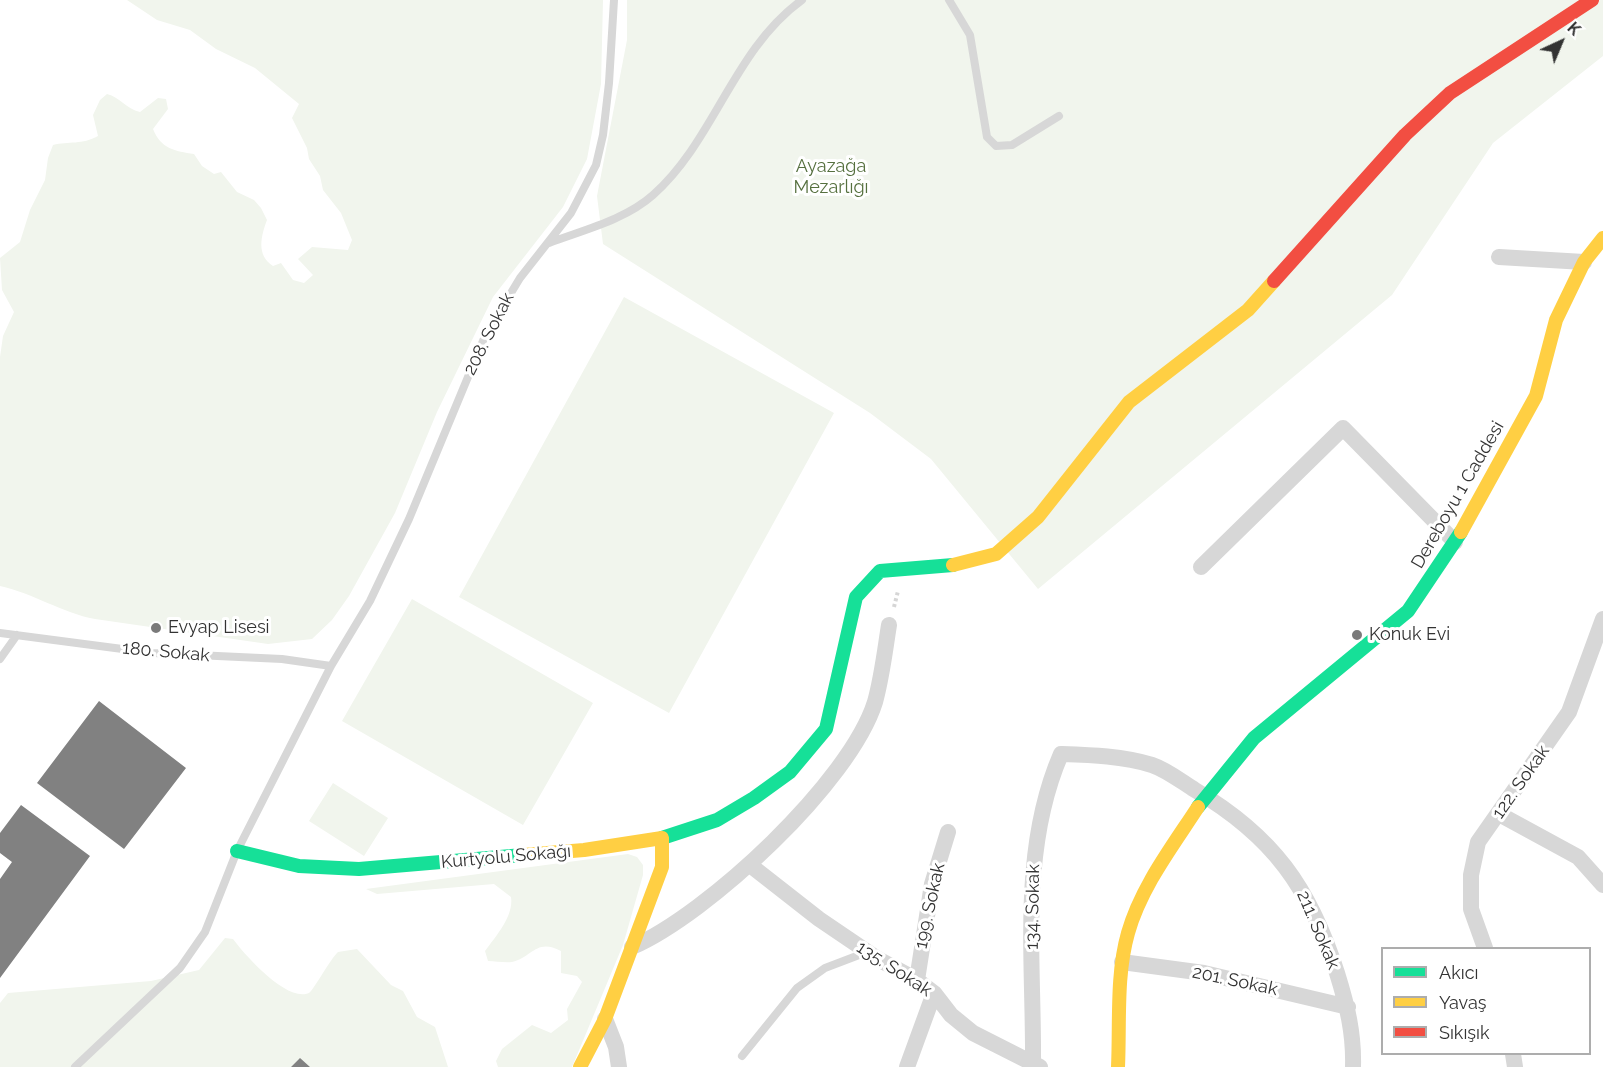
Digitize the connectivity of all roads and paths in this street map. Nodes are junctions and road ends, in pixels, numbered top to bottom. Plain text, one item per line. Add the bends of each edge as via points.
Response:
1 (614, 0) edge
2 (802, 0) edge
3 (949, 0) edge
4 (1592, 0) edge
5 (1059, 116) dead end
6 (1603, 238) edge
7 (549, 243) junction
8 (1499, 257) dead end
9 (1584, 262) junction
10 (1455, 543) junction
11 (1201, 567) dead end
12 (904, 569) junction
13 (1603, 619) edge
14 (889, 625) joint
15 (0, 633) edge
16 (16, 635) junction
17 (0, 659) edge
18 (332, 666) junction
19 (1061, 754) joint
20 (1205, 796) junction
21 (1499, 814) junction
22 (948, 832) dead end
23 (662, 838) junction
24 (237, 851) junction
25 (750, 865) junction
26 (1602, 883) edge
27 (632, 947) junction
28 (1485, 947) edge
29 (867, 952) junction
30 (1122, 962) junction
31 (917, 980) junction
32 (934, 993) junction
33 (1348, 1007) junction
34 (605, 1019) junction
35 (742, 1056) dead end
36 (1037, 1066) edge
37 (75, 1067) edge
38 (580, 1067) edge
39 (619, 1067) edge
40 (907, 1067) edge
41 (1118, 1067) edge
42 (1353, 1067) edge

1 - 7 lane, 208. Sokak via 609,83 596,165 571,213
2 - 7 lane via 778,17 729,84 693,147 652,195 615,218
3 - 5 lane via 970,35 987,137 996,146 1012,145
4 - 12 street, Kurtyolu Sokağı via 1450,93 1405,135 1248,309 1129,402 1038,517 996,554 965,564
6 - 9 street, Dereboyu 1 Caddesi
7 - 18 lane, 208. Sokak via 510,291 485,336 409,519 370,601
8 - 9 street
9 - 10 street, Dereboyu 1 Caddesi via 1556,320 1536,396
10 - 11 street via 1343,428
10 - 20 street, Dereboyu 1 Caddesi via 1408,611 1254,738
12 - 14 path
12 - 23 street, Kurtyolu Sokağı via 880,571 856,597 826,729 790,772 717,820
13 - 21 street, 122. Sokak via 1569,712
14 - 25 street via 875,702 862,730 822,787
15 - 16 lane, 180. Sokak
16 - 17 lane
16 - 18 lane, 180. Sokak via 153,653 282,659
18 - 24 lane, 208. Sokak
19 - 20 street, 211. Sokak via 1096,755 1153,765
19 - 36 street, 134. Sokak via 1048,785 1034,848 1031,917
20 - 30 street, Dereboyu 1 Caddesi via 1149,882 1128,932
20 - 33 street, 211. Sokak via 1247,826 1292,874 1317,918
21 - 26 street via 1578,857
21 - 28 street, 122. Sokak via 1478,842 1471,875 1470,909
22 - 31 street, 199. Sokak via 932,884
23 - 24 street, Kurtyolu Sokağı via 584,850 359,869 299,866
23 - 27 street via 662,867
24 - 37 lane, 208. Sokak via 205,932 180,968
25 - 27 street via 679,922
25 - 29 street, 135. Sokak
27 - 34 street
29 - 31 street, 135. Sokak
29 - 35 lane via 825,968 797,987
30 - 33 street, 201. Sokak via 1204,973
30 - 41 street, Dereboyu 1 Caddesi
31 - 32 street, 135. Sokak
32 - 36 street, 135. Sokak via 951,1016 973,1033
32 - 40 street
33 - 42 street, 211. Sokak
34 - 38 street
34 - 39 street

